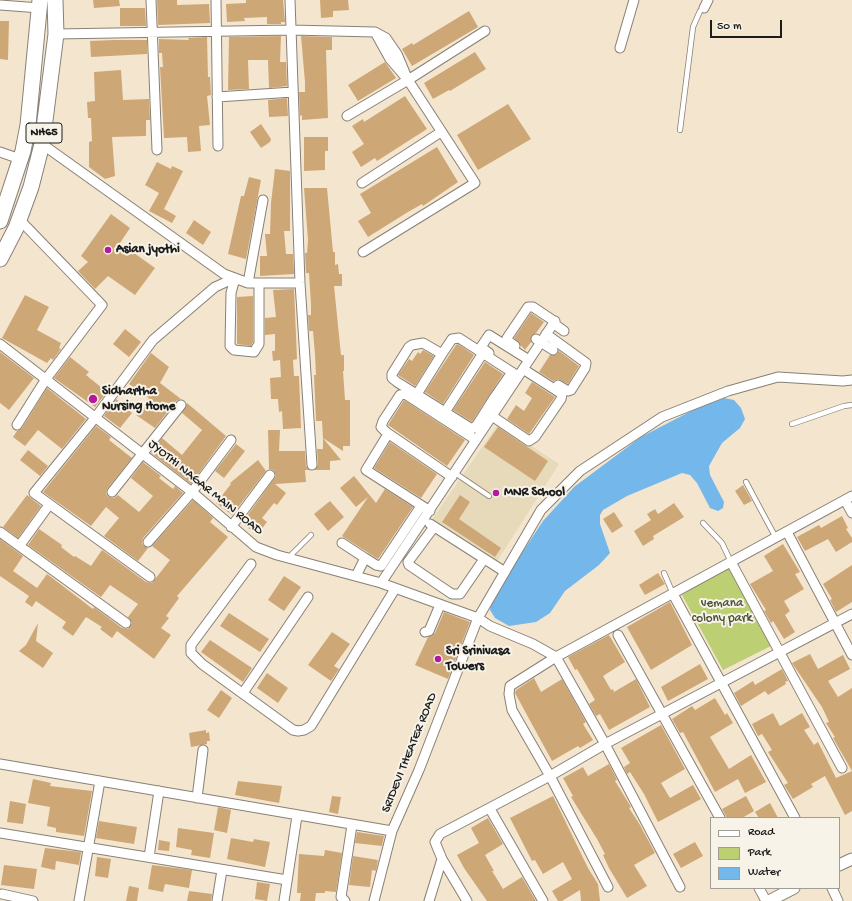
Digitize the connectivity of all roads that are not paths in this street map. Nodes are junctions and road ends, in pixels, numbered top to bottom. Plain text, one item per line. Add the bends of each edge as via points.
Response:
1 (55, 0) edge
2 (151, 0) edge
3 (216, 0) edge
4 (290, 0) edge
5 (634, 0) edge
6 (40, 4) edge
7 (706, 4) edge
8 (0, 5) edge
9 (291, 30) junction
10 (485, 31) dead end
11 (153, 32) junction
12 (216, 32) junction
13 (56, 34) junction
14 (620, 48) dead end
15 (408, 80) junction
16 (293, 92) junction
17 (217, 97) junction
18 (347, 116) dead end
19 (680, 130) dead end
20 (441, 132) junction
21 (42, 144) junction
22 (218, 146) dead end
23 (157, 150) dead end
24 (0, 152) edge
25 (20, 159) junction
26 (362, 183) dead end
27 (263, 200) dead end
28 (19, 219) junction
29 (0, 222) edge
30 (362, 252) dead end
31 (0, 259) edge
32 (235, 278) junction
33 (248, 283) junction
34 (259, 283) junction
35 (300, 283) junction
36 (553, 321) junction
37 (564, 331) dead end
38 (541, 338) junction
39 (0, 344) edge
40 (553, 350) dead end
41 (483, 353) junction
42 (442, 354) junction
43 (522, 365) junction
44 (46, 379) junction
45 (852, 380) edge
46 (417, 394) junction
47 (497, 400) junction
48 (181, 405) dead end
49 (852, 405) edge
50 (445, 412) junction
51 (492, 416) junction
52 (95, 418) junction
53 (792, 424) dead end
54 (17, 425) dead end
55 (480, 427) junction
56 (388, 434) junction
57 (231, 440) dead end
58 (476, 440) junction
59 (142, 454) junction
60 (312, 466) dead end
61 (270, 475) dead end
62 (454, 475) junction
63 (746, 482) dead end
64 (112, 492) dead end
65 (192, 492) junction
66 (489, 496) dead end
67 (849, 498) edge
68 (49, 505) junction
69 (421, 506) junction
70 (430, 511) junction
71 (852, 513) edge
72 (424, 520) junction
73 (703, 523) dead end
74 (231, 527) junction
75 (434, 527) junction
76 (0, 532) edge
77 (787, 532) junction
78 (311, 535) dead end
79 (776, 538) junction
80 (148, 542) dead end
81 (342, 543) dead end
82 (20, 545) junction
83 (288, 558) junction
84 (365, 558) junction
85 (484, 559) junction
86 (731, 562) junction
87 (251, 564) dead end
88 (505, 572) junction
89 (664, 573) dead end
90 (356, 576) junction
91 (150, 577) dead end
92 (381, 583) junction
93 (395, 589) junction
94 (673, 594) junction
95 (308, 597) dead end
96 (440, 605) junction
97 (852, 614) edge
98 (478, 618) junction
99 (126, 623) dead end
100 (835, 623) junction
101 (425, 632) dead end
102 (618, 634) dead end
103 (779, 652) junction
104 (852, 656) edge
105 (556, 657) junction
106 (721, 683) junction
107 (243, 693) junction
108 (662, 714) junction
109 (605, 744) junction
110 (203, 750) dead end
111 (0, 764) edge
112 (842, 768) dead end
113 (550, 776) junction
114 (100, 781) junction
115 (159, 792) junction
116 (197, 798) junction
117 (490, 808) junction
118 (297, 816) junction
119 (719, 817) edge
120 (794, 817) edge
121 (352, 824) junction
122 (0, 832) edge
123 (392, 832) junction
124 (89, 847) junction
125 (149, 857) junction
126 (442, 859) junction
127 (852, 859) edge
128 (840, 865) edge
129 (222, 870) junction
130 (287, 880) junction
131 (608, 887) dead end
132 (680, 887) dead end
133 (759, 889) edge
134 (792, 889) edge
135 (832, 889) edge
136 (2, 894) dead end
137 (772, 900) edge
138 (33, 901) edge
139 (79, 901) edge
140 (217, 901) edge
141 (284, 901) edge
142 (345, 901) edge
143 (374, 901) edge
144 (429, 901) edge
145 (467, 901) edge
146 (543, 901) edge
147 (838, 901) edge

1 - 13 highway, NH65
2 - 11 street
3 - 12 street
4 - 9 street
5 - 14 street
6 - 8 street
6 - 25 highway, NH65 via 28,125
7 - 19 lane via 693,26
9 - 12 street
9 - 15 street via 375,32 390,59
9 - 16 street
10 - 15 street
11 - 12 street
11 - 13 street
11 - 23 street
12 - 17 street
13 - 21 highway, NH65
15 - 18 street
15 - 20 street
16 - 17 street
16 - 35 street
17 - 22 street
20 - 26 street
20 - 30 street via 475,183
21 - 28 highway, NH65 via 31,187
21 - 32 street via 224,274
24 - 25 street
25 - 29 highway, NH65
27 - 33 street
28 - 31 highway, NH65
28 - 44 street via 102,305
32 - 33 street
32 - 34 street via 231,293 230,346 234,350 254,352 259,344
32 - 52 street via 215,287 153,340
33 - 34 street
34 - 35 street
35 - 60 street
36 - 37 street
36 - 38 street
36 - 43 street via 530,306 508,336 508,341
38 - 40 street
38 - 43 street
38 - 43 street via 586,363 573,388 570,391 566,390
39 - 44 street, JYOTHI NAGAR MAIN ROAD
41 - 42 street via 459,338 452,339
41 - 43 street
41 - 50 street
42 - 46 street
42 - 46 street via 423,343 412,345 392,374 392,378
43 - 47 street
43 - 51 street via 562,394 561,399 535,437 529,441
44 - 52 street, JYOTHI NAGAR MAIN ROAD
44 - 54 street
45 - 88 street, SRIDEVI THEATER ROAD via 778,377 728,390 662,417 580,471 542,510
46 - 50 street
47 - 51 street
47 - 55 street
48 - 59 street
49 - 53 lane
50 - 55 street via 472,428
51 - 55 street
52 - 59 street, JYOTHI NAGAR MAIN ROAD
52 - 68 street via 34,493
55 - 58 street
56 - 58 street via 381,427 383,421 402,394
56 - 62 street
56 - 69 street via 366,470
57 - 65 street
58 - 62 street
59 - 64 street
59 - 65 street, JYOTHI NAGAR MAIN ROAD
61 - 74 street
62 - 66 lane
62 - 70 street
63 - 79 lane
65 - 74 street, JYOTHI NAGAR MAIN ROAD
65 - 80 street
67 - 71 street
67 - 77 street
68 - 82 street
68 - 91 street
69 - 70 street
69 - 84 street via 381,566
70 - 72 street
72 - 75 street
72 - 92 street
73 - 86 lane via 722,543
74 - 83 street, JYOTHI NAGAR MAIN ROAD via 256,547
75 - 85 street
75 - 85 street via 408,562 452,594 460,594
76 - 82 street
77 - 79 street
77 - 100 street
78 - 83 lane
79 - 86 street
81 - 84 street
82 - 99 street
83 - 90 street, JYOTHI NAGAR MAIN ROAD
84 - 90 street
85 - 88 street
86 - 94 street
86 - 103 street
87 - 107 street via 191,645 191,653 202,664
88 - 98 street, SRIDEVI THEATER ROAD
89 - 94 lane
90 - 92 street, JYOTHI NAGAR MAIN ROAD
92 - 93 street, JYOTHI NAGAR MAIN ROAD
93 - 96 street, JYOTHI NAGAR MAIN ROAD
93 - 107 street via 312,726 304,730 293,730
94 - 105 street
94 - 106 street
95 - 107 street
96 - 98 street, JYOTHI NAGAR MAIN ROAD
96 - 101 street via 429,632
97 - 100 street
98 - 105 street, JYOTHI NAGAR MAIN ROAD
98 - 123 street, SRIDEVI THEATER ROAD
100 - 103 street
100 - 104 street
102 - 108 street
103 - 106 street
103 - 112 street
105 - 109 street
105 - 113 street via 512,684 509,694 512,710
106 - 108 street
106 - 120 street
108 - 109 street
108 - 119 street
109 - 113 street
109 - 132 street
110 - 116 street
111 - 114 street
113 - 117 street
113 - 131 street
114 - 115 street
114 - 124 street
115 - 116 street
115 - 125 street
116 - 118 street
117 - 126 street via 440,834 435,842
117 - 146 street
118 - 121 street
118 - 130 street
121 - 123 street
121 - 142 street via 341,897
122 - 124 street
123 - 143 street, SRIDEVI THEATER ROAD
124 - 125 street
124 - 139 street
125 - 129 street
126 - 144 street
126 - 145 street
127 - 128 street
129 - 130 street
129 - 140 street
130 - 141 street
133 - 137 street
134 - 137 street
135 - 147 street
136 - 138 street

